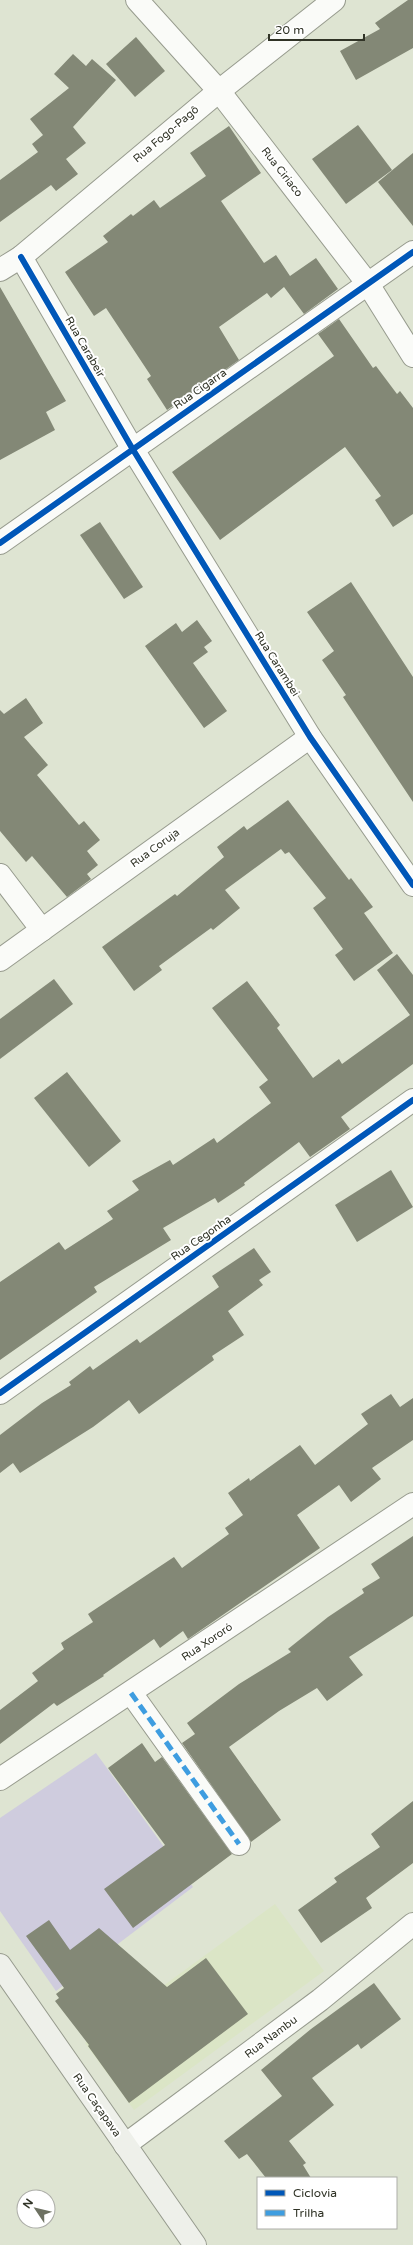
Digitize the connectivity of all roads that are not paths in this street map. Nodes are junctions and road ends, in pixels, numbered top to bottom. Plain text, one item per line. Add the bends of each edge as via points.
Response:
1 (137, 0) edge
2 (334, 0) edge
3 (218, 90) junction
4 (413, 252) edge
5 (21, 256) junction
6 (0, 270) edge
7 (368, 284) junction
8 (413, 356) edge
9 (132, 448) junction
10 (0, 543) edge
11 (310, 737) junction
12 (0, 875) edge
13 (413, 885) edge
14 (42, 930) junction
15 (0, 960) edge
16 (413, 1100) edge
17 (0, 1393) edge
18 (413, 1504) edge
19 (131, 1693) junction
20 (0, 1779) edge
21 (239, 1844) dead end
22 (413, 1924) edge
23 (0, 1965) edge
24 (125, 2145) junction
25 (195, 2245) edge

1 - 3 street, Rua Ciriaco
2 - 3 street, Rua Fogo-Pagô
3 - 5 street, Rua Fogo-Pagô
3 - 7 street, Rua Ciriaco
4 - 7 street, Rua Cigarra
5 - 6 street, Rua Fogo-Pagô
5 - 9 street, Rua Carabeir
7 - 8 street, Rua Ciriaco
7 - 9 street, Rua Cigarra
9 - 10 street, Rua Cigarra
9 - 11 street, Rua Carambei
11 - 13 street, Rua Carambei
11 - 14 street, Rua Coruja
12 - 14 street
14 - 15 street, Rua Coruja
16 - 17 street, Rua Cegonha
18 - 19 street, Rua Xororó
19 - 20 street, Rua Xororó
19 - 21 street
22 - 24 street, Rua Nambu via 320,2000
23 - 24 street, Rua Caçapava
24 - 25 street, Rua Caçapava

